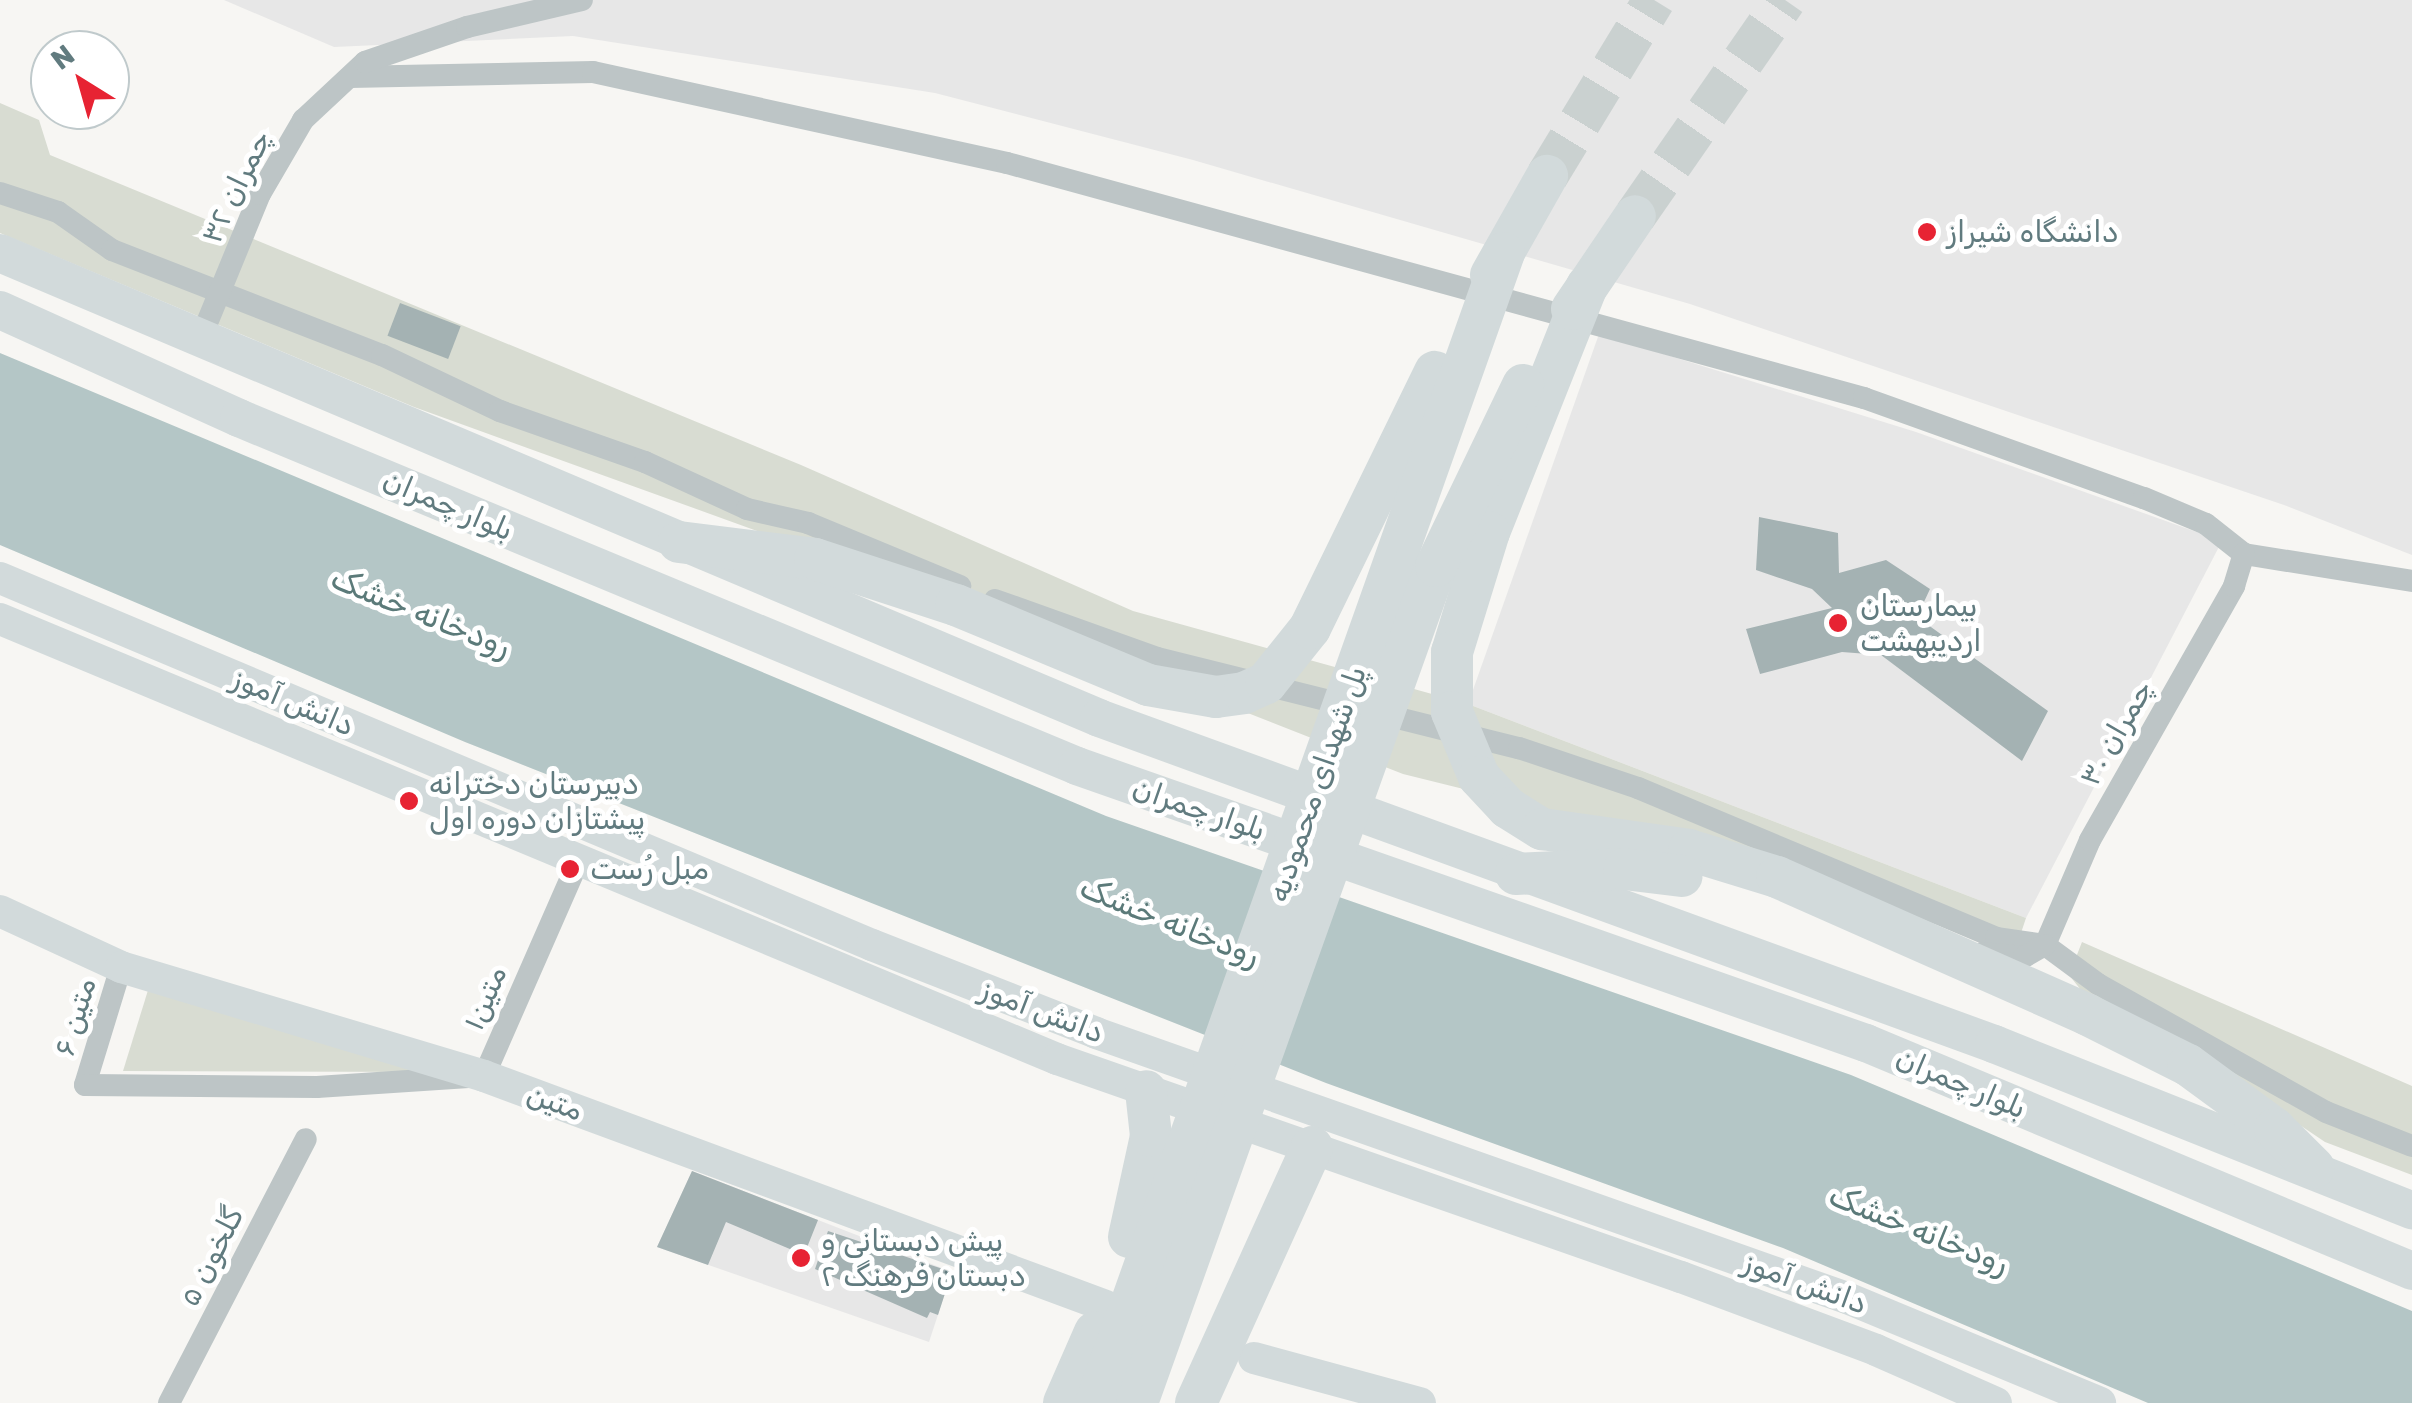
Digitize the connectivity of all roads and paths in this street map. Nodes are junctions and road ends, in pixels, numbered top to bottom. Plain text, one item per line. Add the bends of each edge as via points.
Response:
1 (582, 0) edge
2 (350, 77) junction
3 (1547, 176) tunnel mouth
4 (0, 193) edge
5 (1634, 216) tunnel mouth
6 (0, 253) edge
7 (1504, 254) junction
8 (1587, 286) junction
9 (220, 290) junction
10 (0, 310) edge
11 (200, 340) junction
12 (679, 542) junction
13 (2244, 554) junction
14 (0, 578) edge
15 (2412, 581) edge
16 (0, 620) edge
17 (578, 862) junction
18 (1516, 874) junction
19 (1826, 896) junction
20 (0, 911) edge
21 (1872, 915) junction
22 (2045, 945) junction
23 (122, 967) junction
24 (2142, 1040) junction
25 (484, 1076) junction
26 (1146, 1091) junction
27 (306, 1139) dead end
28 (1312, 1146) junction
29 (2412, 1146) edge
30 (2314, 1168) junction
31 (2412, 1210) edge
32 (2412, 1271) edge
33 (1102, 1294) junction
34 (1238, 1316) junction
35 (1064, 1357) dead end
36 (1254, 1358) dead end
37 (1122, 1389) edge
38 (169, 1403) edge
39 (1064, 1403) edge
40 (1196, 1403) edge
41 (1420, 1403) edge
42 (1996, 1403) edge
43 (2100, 1403) edge

1 - 2 street, ۳۲ چمران via 467,27 365,62
2 - 9 street, ۳۲ چمران via 303,120 260,194
2 - 13 street via 593,72 1007,163 1864,398 2144,498 2206,524
3 - 7 highway
4 - 9 street via 58,212 112,250
5 - 8 highway
6 - 11 main road, بلوار چمران
7 - 12 highway via 1437,368 1310,628 1266,684 1244,694 1216,697 1148,685 956,605 815,559
7 - 37 highway, پل شهدای محمودیه
8 - 19 highway via 1490,532 1452,652 1458,736 1479,777 1524,819 1689,850
8 - 37 highway, پل شهدای محمودیه via 1528,375 1436,566
9 - 11 street, ۳۲ چمران
9 - 22 street via 747,510 808,522 1139,652 1520,748 1858,875 1996,938
10 - 32 main road, بلوار چمران via 239,418 1077,766 1866,1043
11 - 12 main road, بلوار چمران
12 - 18 main road, بلوار چمران via 1098,718
13 - 15 street
13 - 22 street, ۳۰ چمران via 2234,586 2090,840
14 - 43 main road, دانش آموز via 958,978 1847,1298
16 - 17 main road, دانش آموز
17 - 25 street, متین۱
17 - 26 main road, دانش آموز
18 - 19 highway via 1624,868
18 - 30 main road, بلوار چمران via 1994,1044
19 - 21 highway
20 - 23 main road, متین
21 - 22 street via 1997,957 2024,956
21 - 24 highway
22 - 24 street via 2060,990
22 - 29 street via 2098,984 2326,1112
23 - 25 main road, متین
23 - 25 street, ۶ متین via 85,1084 317,1087
24 - 30 highway via 2275,1129
25 - 33 main road, متین
26 - 28 main road, دانش آموز
26 - 33 highway via 1152,1136 1145,1186
27 - 38 street, ۵ گلخون
28 - 34 highway
28 - 42 main road, دانش آموز via 1876,1350
30 - 31 main road, بلوار چمران
33 - 34 highway via 1140,1249 1190,1233 1220,1247 1232,1263
33 - 35 street
33 - 39 highway
34 - 40 highway
36 - 41 main road

